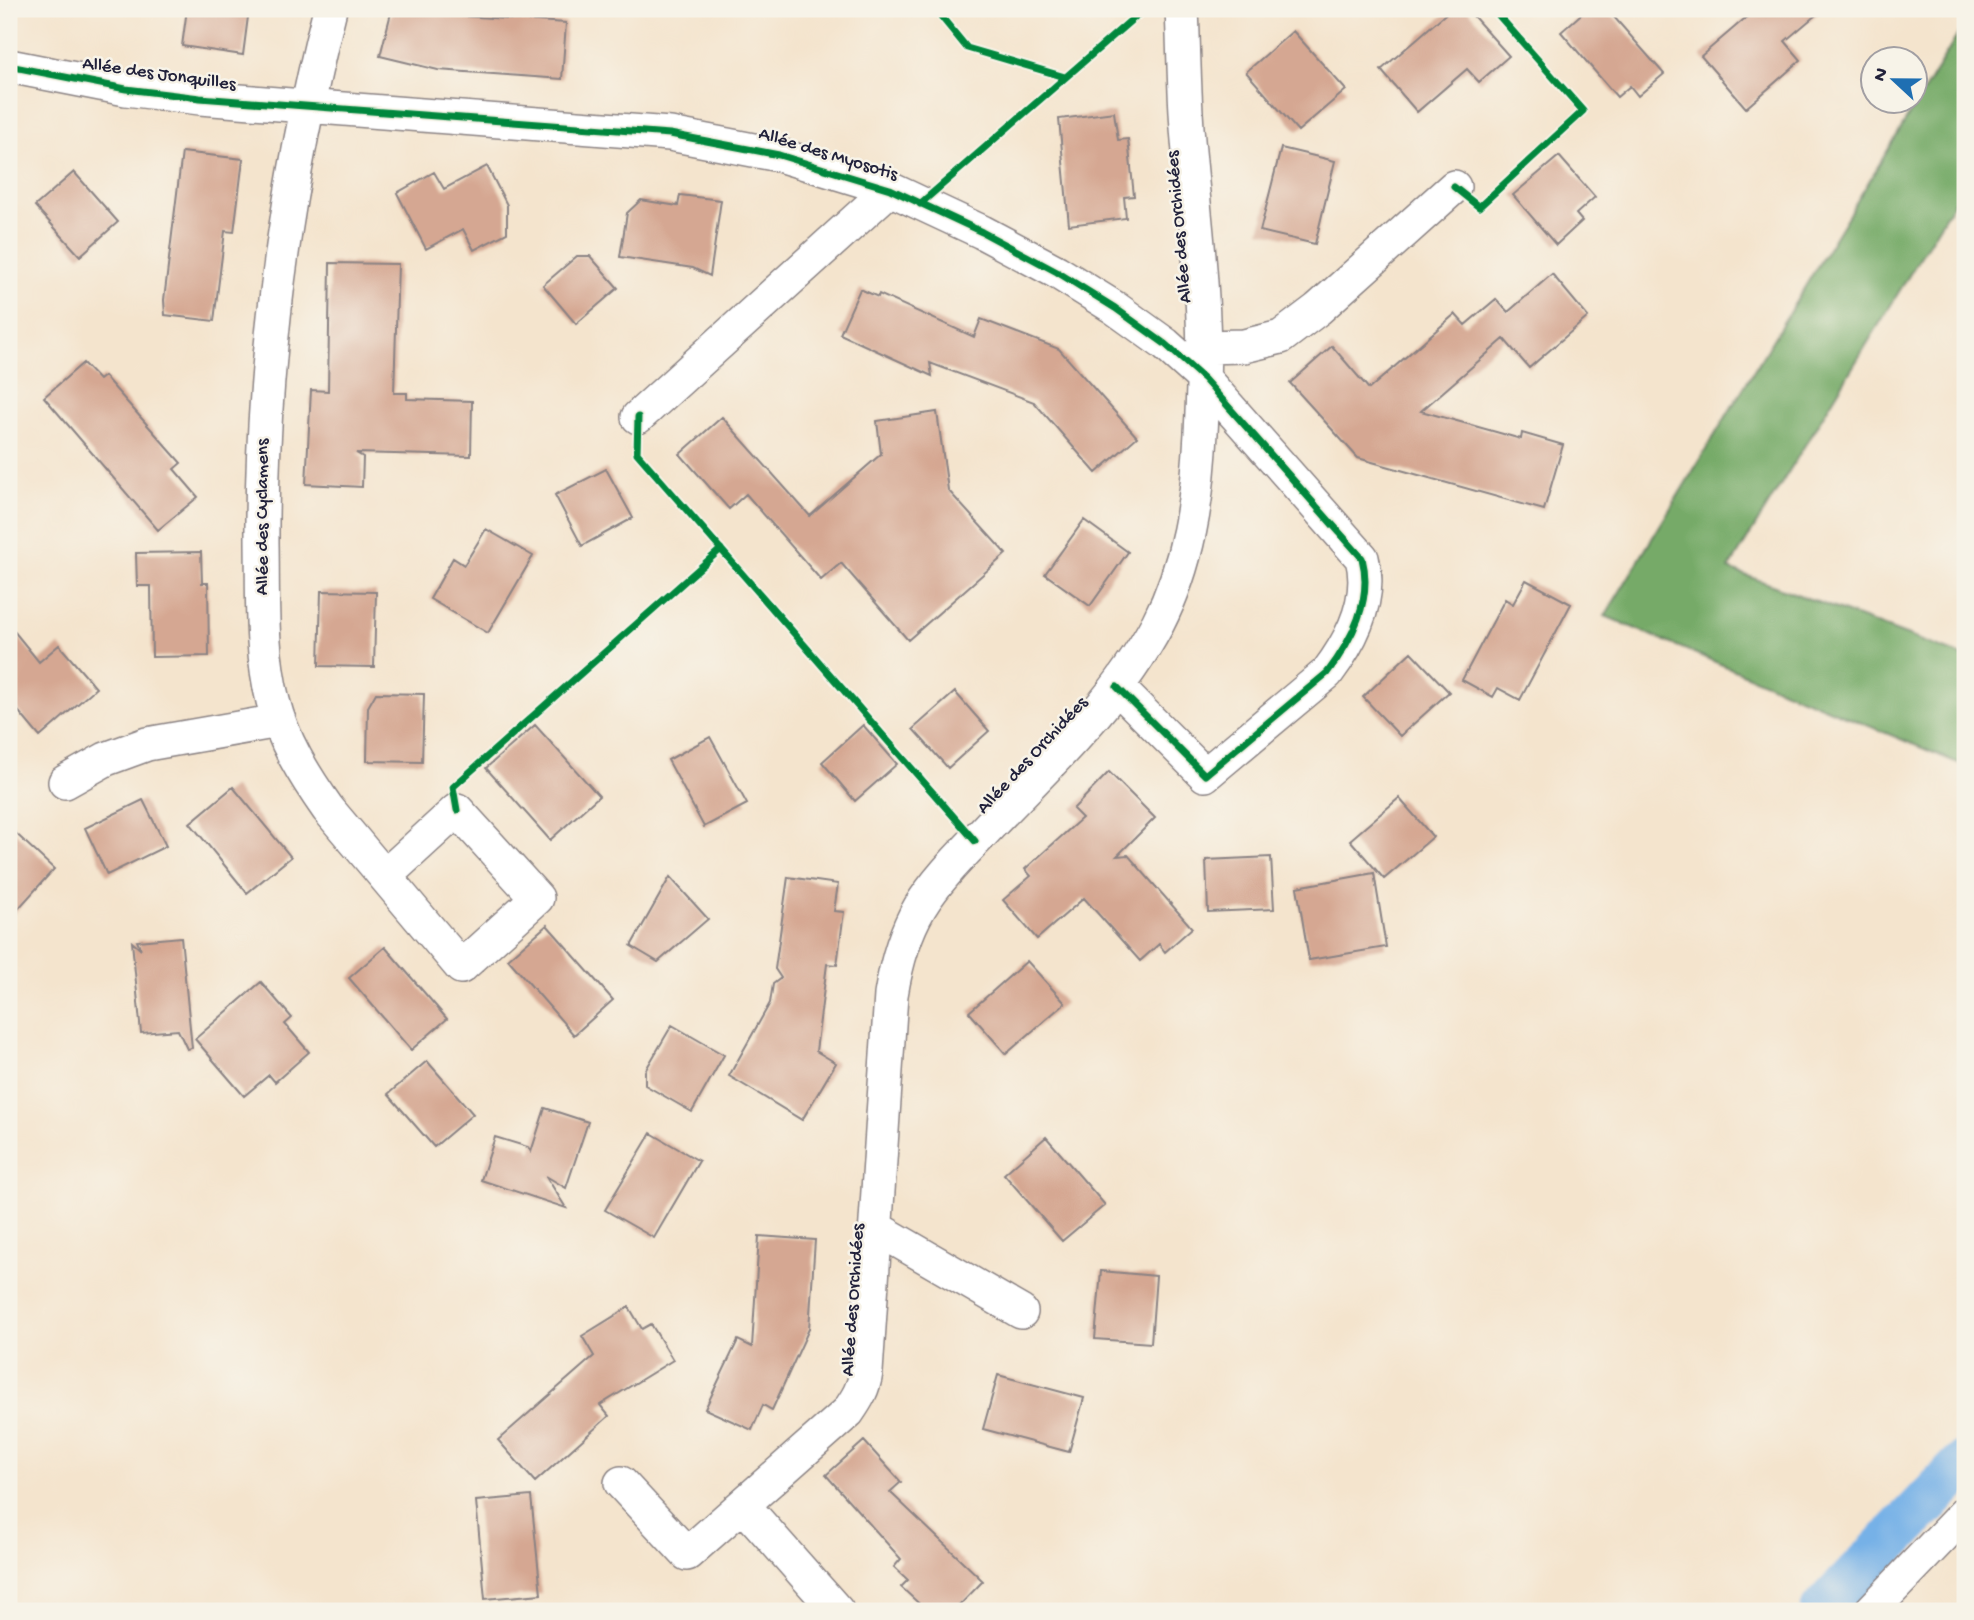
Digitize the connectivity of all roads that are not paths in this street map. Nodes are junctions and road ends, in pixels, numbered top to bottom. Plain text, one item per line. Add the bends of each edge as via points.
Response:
1 (330, 9) edge
2 (1182, 9) edge
3 (9, 66) edge
4 (306, 107) junction
5 (1454, 187) dead end
6 (890, 189) junction
7 (1204, 363) junction
8 (638, 416) dead end
9 (1117, 687) junction
10 (279, 721) junction
11 (65, 782) dead end
12 (385, 876) junction
13 (876, 1228) junction
14 (1021, 1312) dead end
15 (621, 1483) dead end
16 (743, 1505) junction
17 (1965, 1513) edge
18 (837, 1611) edge
19 (1871, 1611) edge

1 - 4 street, Allée des Cyclamens
2 - 7 street, Allée des Orchidées
3 - 4 street, Allée des Jonquilles via 139,91
4 - 6 street, Allée des Myosotis via 670,134 779,155
4 - 10 street, Allée des Cyclamens via 278,276 264,418 263,624 269,682
5 - 7 street via 1281,337
6 - 7 street, Allée des Myosotis via 1057,272 1165,344
6 - 8 street
7 - 9 street, Allée des Orchidées via 1197,486 1186,547 1158,622
7 - 9 street, Allée des Myosotis via 1362,558 1366,587 1362,608 1342,653 1327,673 1205,775
9 - 13 street, Allée des Orchidées via 948,871 912,922 891,995
10 - 11 street via 147,744 106,759
10 - 12 street, Allée des Cyclamens via 312,786
12 - 12 street, Allée des Cyclamens via 461,967 537,898 457,810
13 - 14 street
13 - 16 street, Allée des Orchidées via 864,1385 848,1412
15 - 16 street, Allée des Orchidées via 687,1554
16 - 18 street
17 - 19 street

